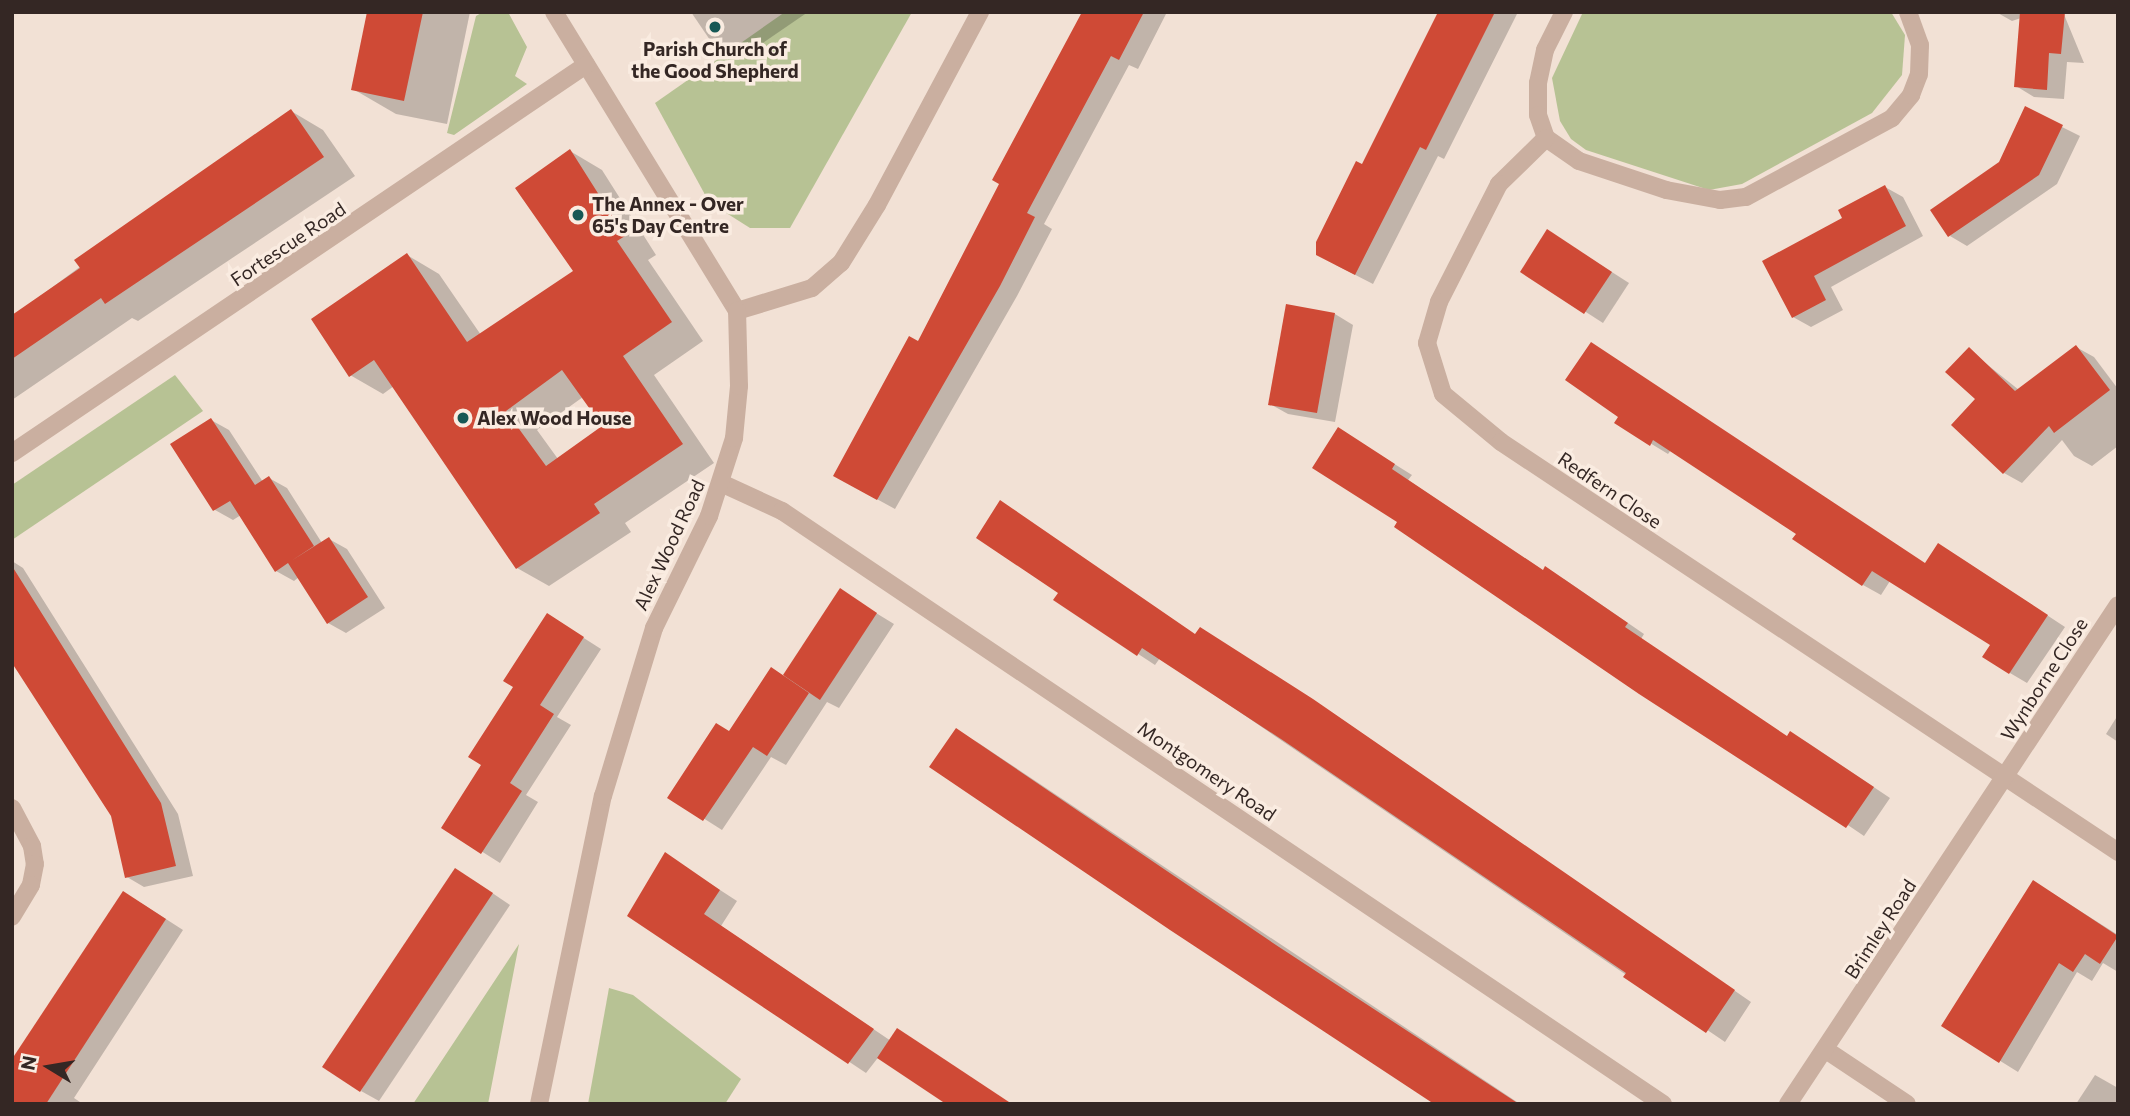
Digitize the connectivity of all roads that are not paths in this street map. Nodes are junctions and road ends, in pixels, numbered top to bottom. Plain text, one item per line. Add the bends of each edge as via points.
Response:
1 (554, 12) edge
2 (980, 12) edge
3 (1564, 12) edge
4 (1908, 12) edge
5 (586, 65) junction
6 (1546, 138) junction
7 (737, 311) junction
8 (12, 453) edge
9 (721, 483) junction
10 (2118, 605) edge
11 (2005, 777) junction
12 (12, 808) edge
13 (2118, 852) edge
14 (12, 917) edge
15 (1825, 1050) junction
16 (539, 1104) edge
17 (1663, 1104) edge
18 (1788, 1104) edge
19 (1907, 1104) edge

1 - 5 street
2 - 7 street via 841,263 812,288
3 - 6 street via 1545,50 1538,83 1538,115
4 - 6 street via 1920,45 1919,74 1911,95 1892,118 1746,197 1720,200 1666,190 1579,161
5 - 7 street
5 - 8 street, Fortescue Road
6 - 11 street, Redfern Close via 1499,184 1438,302 1427,343 1444,394 1501,442
7 - 9 street, Alex Wood Road via 738,399 734,438
9 - 16 street, Alex Wood Road via 654,628 603,796
9 - 17 street, Montgomery Road via 782,511
10 - 11 street, Wynborne Close
11 - 13 street, Redfern Close
11 - 15 street, Brimley Road
12 - 14 street via 32,846 35,864 31,885
15 - 18 street, Brimley Road
15 - 19 street

